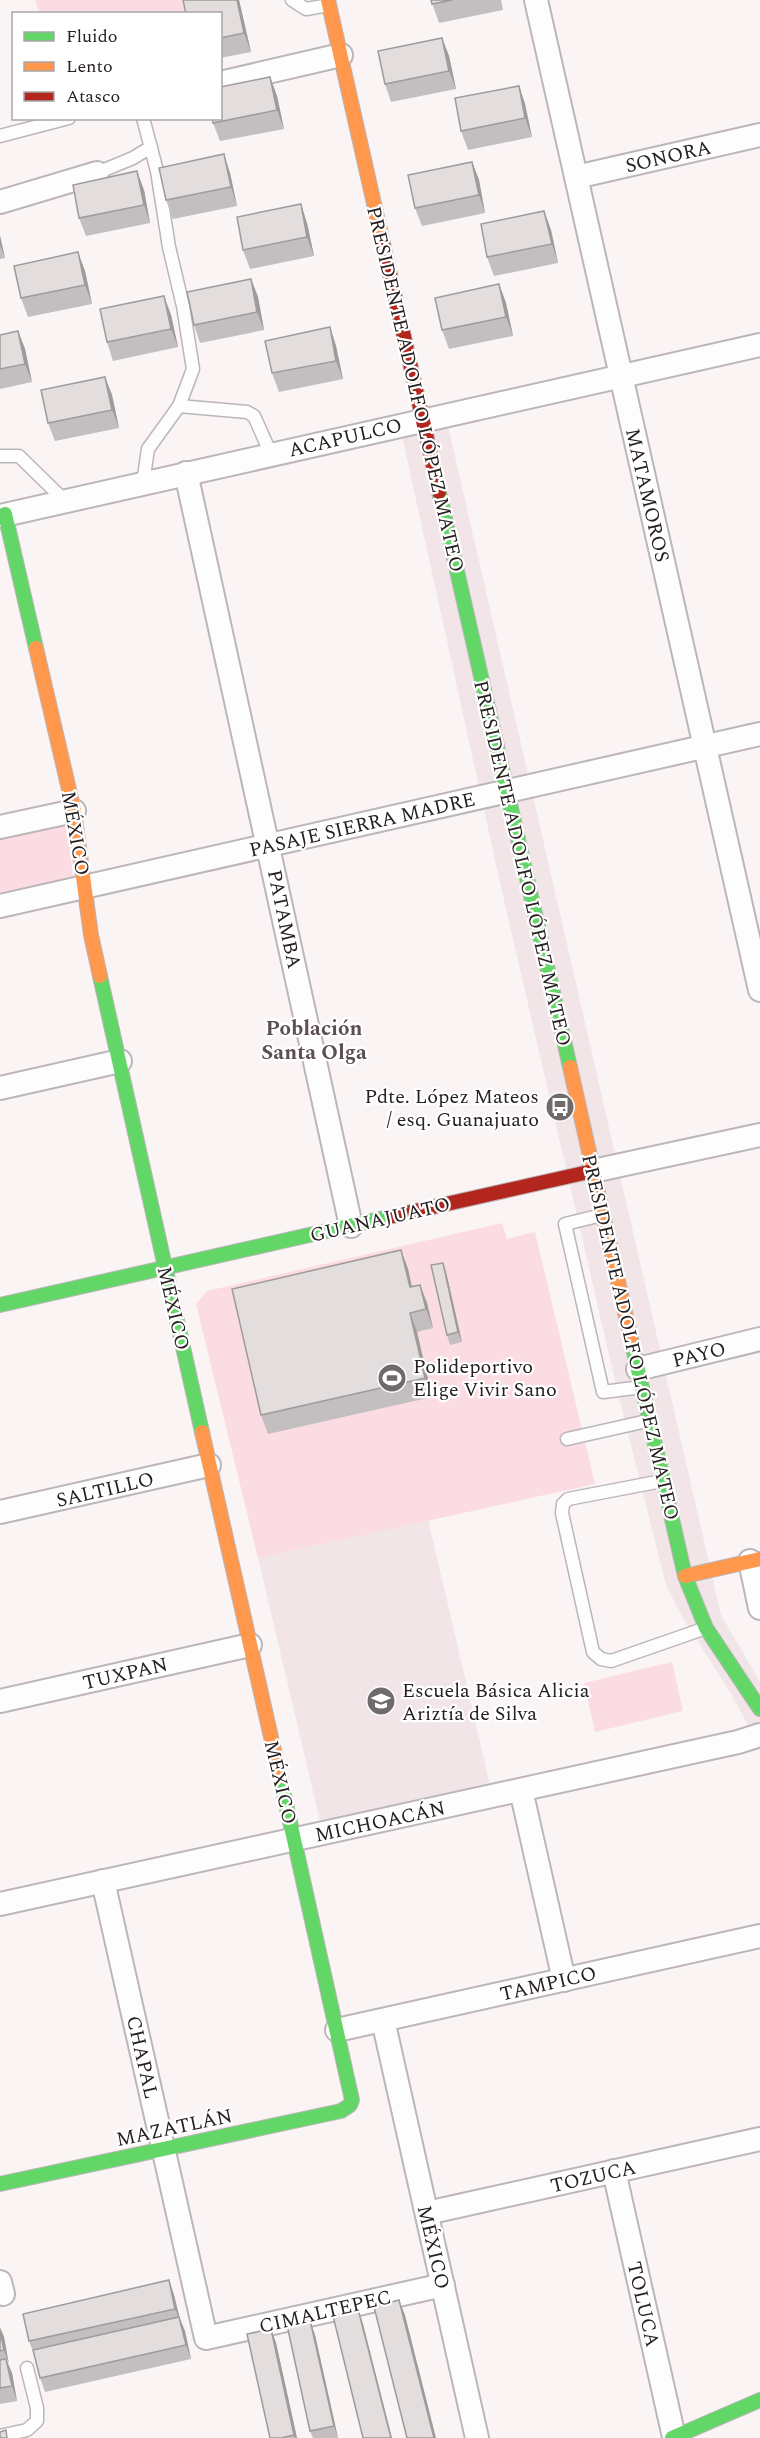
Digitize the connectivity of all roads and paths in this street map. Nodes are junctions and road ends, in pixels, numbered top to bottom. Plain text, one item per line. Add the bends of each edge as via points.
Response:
1 (292, 0) edge
2 (536, 0) edge
3 (329, 3) edge
4 (341, 55) junction
5 (222, 83) edge
6 (61, 120) edge
7 (144, 120) edge
8 (760, 135) edge
9 (0, 136) edge
10 (151, 147) junction
11 (97, 173) joint
12 (576, 177) junction
13 (0, 202) edge
14 (760, 345) edge
15 (621, 375) junction
16 (179, 406) junction
17 (423, 419) junction
18 (271, 454) junction
19 (0, 456) edge
20 (186, 473) junction
21 (143, 483) junction
22 (64, 501) junction
23 (3, 515) edge
24 (760, 734) edge
25 (705, 746) junction
26 (507, 791) junction
27 (74, 811) junction
28 (0, 827) edge
29 (269, 845) junction
30 (85, 887) junction
31 (0, 906) edge
32 (760, 990) edge
33 (120, 1061) junction
34 (0, 1088) edge
35 (760, 1135) edge
36 (593, 1171) junction
37 (603, 1214) junction
38 (351, 1226) junction
39 (164, 1268) junction
40 (0, 1305) edge
41 (760, 1339) edge
42 (640, 1378) junction
43 (650, 1420) junction
44 (567, 1439) dead end
45 (209, 1465) junction
46 (663, 1481) junction
47 (0, 1512) edge
48 (755, 1560) edge
49 (685, 1576) junction
50 (760, 1608) edge
51 (706, 1628) junction
52 (250, 1645) junction
53 (0, 1701) edge
54 (760, 1709) edge
55 (760, 1735) edge
56 (521, 1791) junction
57 (293, 1838) junction
58 (104, 1881) junction
59 (0, 1904) edge
60 (760, 1936) edge
61 (564, 1980) junction
62 (383, 2020) junction
63 (337, 2030) junction
64 (352, 2100) joint
65 (760, 2139) edge
66 (164, 2149) junction
67 (614, 2171) junction
68 (0, 2184) edge
69 (427, 2213) junction
70 (443, 2285) junction
71 (206, 2338) joint
72 (27, 2368) dead end
73 (760, 2400) edge
74 (0, 2436) edge
75 (477, 2438) edge
76 (673, 2438) edge

1 - 3 lane via 306,9
2 - 12 street, MATAMOROS
3 - 4 street, PRESIDENTE ADOLFO LÓPEZ MATEO
4 - 5 street
4 - 17 street, PRESIDENTE ADOLFO LÓPEZ MATEO
6 - 9 lane
7 - 10 lane
8 - 12 street, SONORA
10 - 11 lane
10 - 16 lane via 193,369
11 - 13 street
12 - 15 street, MATAMOROS
14 - 15 street, ACAPULCO
15 - 17 street, ACAPULCO
15 - 25 street, MATAMOROS
16 - 18 lane via 248,411
16 - 21 lane via 148,449
17 - 18 street, ACAPULCO
17 - 26 street, PRESIDENTE ADOLFO LÓPEZ MATEO
18 - 20 street, ACAPULCO
19 - 22 lane via 19,456
20 - 21 street, ACAPULCO
20 - 29 street, PATAMBA
21 - 22 street, ACAPULCO
22 - 23 street, ACAPULCO
23 - 27 street, MÉXICO
24 - 25 street, PASAJE SIERRA MADRE
25 - 26 street, PASAJE SIERRA MADRE
25 - 32 street, MATAMOROS
26 - 29 street, PASAJE SIERRA MADRE
26 - 36 street, PRESIDENTE ADOLFO LÓPEZ MATEO
27 - 28 street
27 - 30 street, MÉXICO
29 - 30 street, PASAJE SIERRA MADRE
29 - 38 street, PATAMBA
30 - 31 street, PASAJE SIERRA MADRE
30 - 33 street, MÉXICO via 91,935
33 - 34 street
33 - 39 street, MÉXICO
35 - 36 street, GUANAJUATO
36 - 37 street, PRESIDENTE ADOLFO LÓPEZ MATEO
36 - 38 street, GUANAJUATO
37 - 42 street, PRESIDENTE ADOLFO LÓPEZ MATEO
37 - 42 lane via 565,1224 603,1392
38 - 39 street, GUANAJUATO
39 - 40 street, GUANAJUATO
39 - 45 street, MÉXICO
41 - 42 street, PAYO
42 - 43 street, PRESIDENTE ADOLFO LÓPEZ MATEO
43 - 44 lane
43 - 46 street, PRESIDENTE ADOLFO LÓPEZ MATEO
45 - 47 street, SALTILLO
45 - 52 street, MÉXICO
46 - 49 street, PRESIDENTE ADOLFO LÓPEZ MATEO
46 - 51 lane via 568,1499 563,1504 593,1652 611,1661
48 - 49 street
48 - 50 street
49 - 51 street, PRESIDENTE ADOLFO LÓPEZ MATEO
51 - 54 street, PRESIDENTE ADOLFO LÓPEZ MATEO
52 - 53 street, TUXPAN
52 - 57 street, MÉXICO
55 - 56 street, MICHOACÁN
56 - 57 street, MICHOACÁN
56 - 61 street
57 - 58 street, MICHOACÁN
57 - 63 street, MÉXICO
58 - 59 street, MICHOACÁN
58 - 66 street, CHAPAL
60 - 61 street, TAMPICO
61 - 62 street, TAMPICO
62 - 63 street, TAMPICO
62 - 69 street, MÉXICO
63 - 64 street, MÉXICO
64 - 66 street, MAZATLÁN via 341,2111
65 - 67 street, TOZUCA
66 - 68 street, MAZATLÁN
66 - 71 street, CHAPAL
67 - 69 street, TOZUCA
67 - 76 street, TOLUCA
69 - 70 street, MÉXICO
70 - 71 street, CIMALTEPEC
70 - 75 street, MÉXICO
72 - 74 lane via 38,2408 37,2421 27,2430
73 - 76 street

